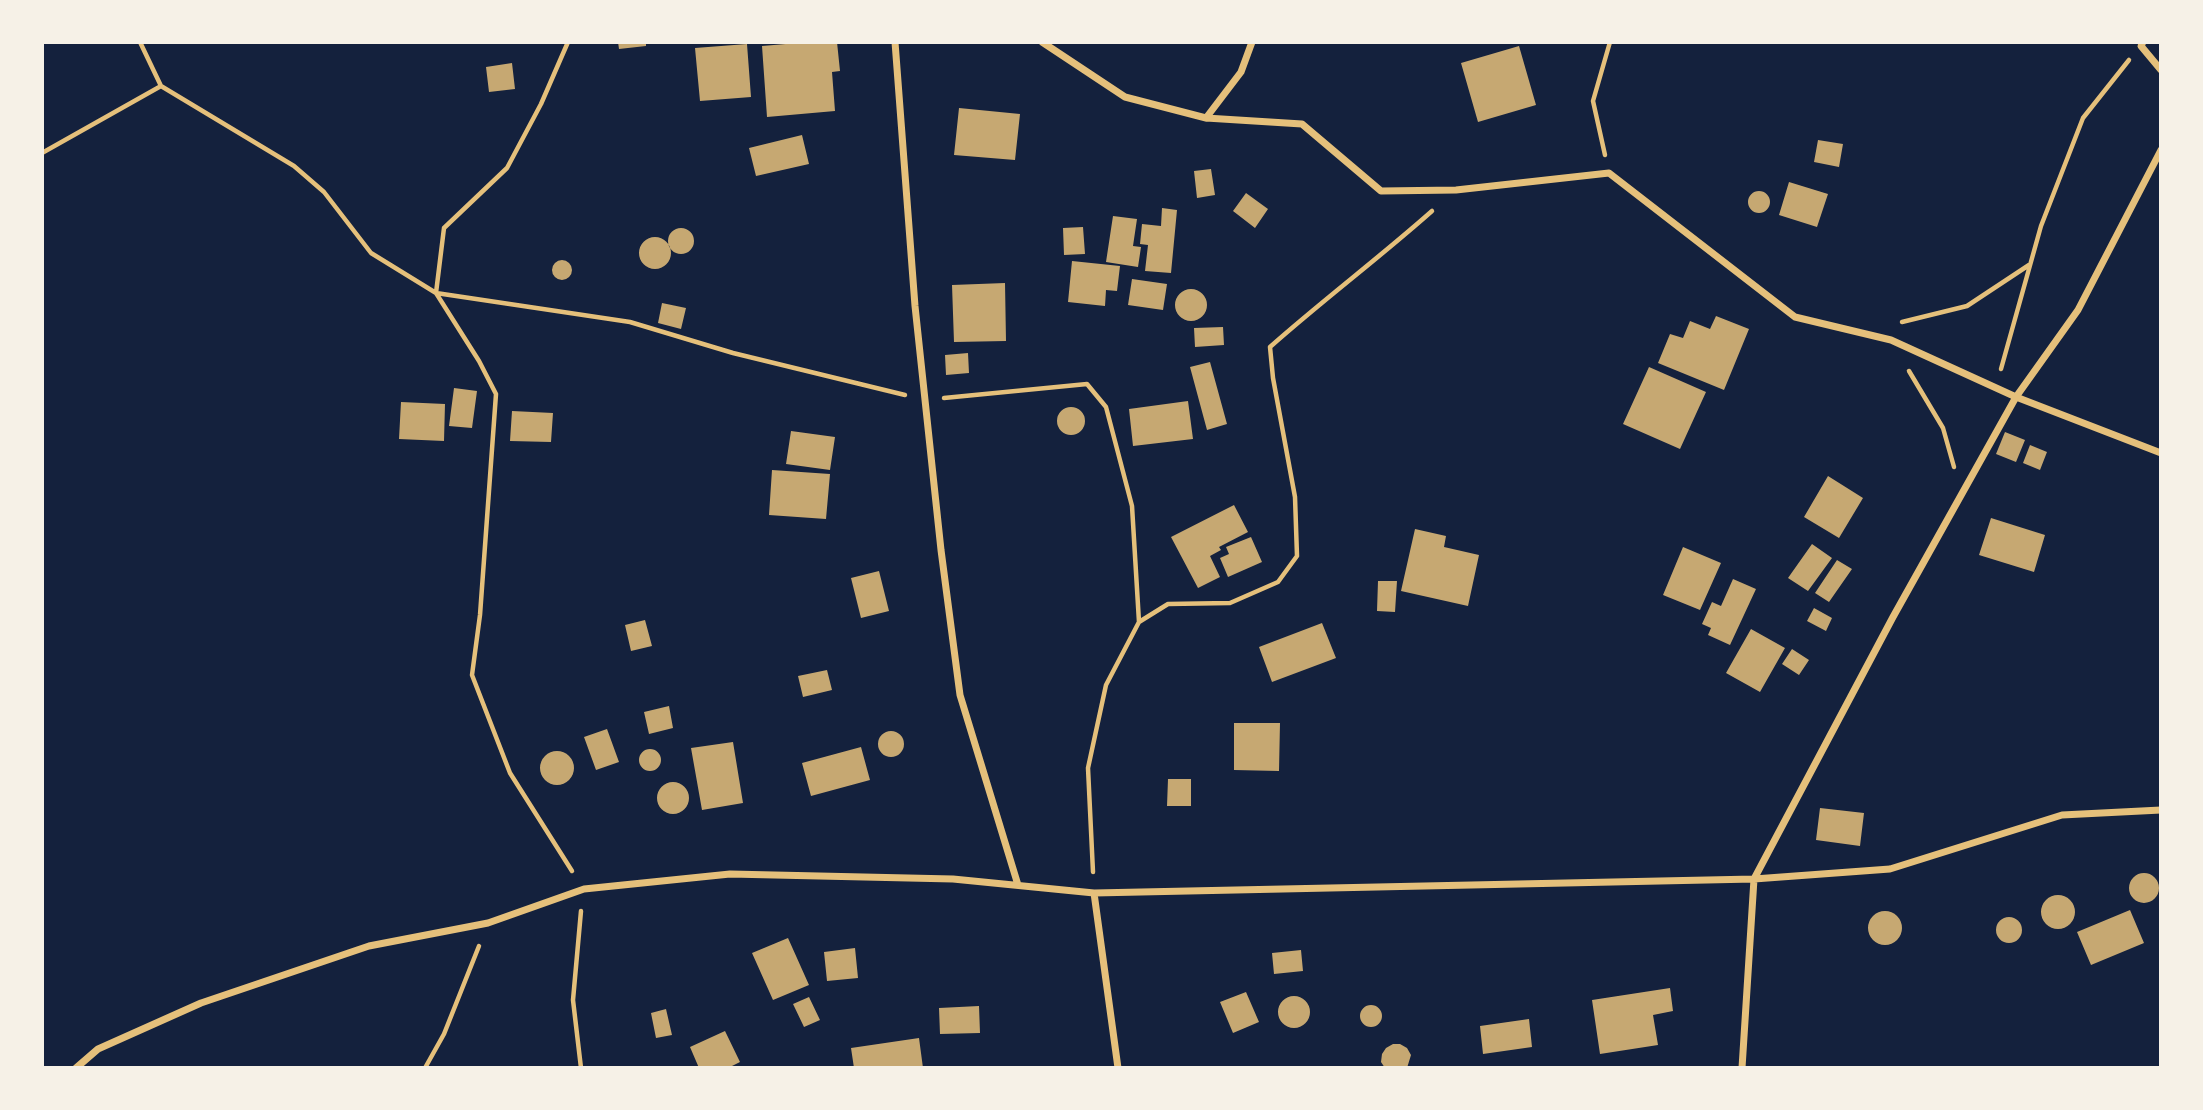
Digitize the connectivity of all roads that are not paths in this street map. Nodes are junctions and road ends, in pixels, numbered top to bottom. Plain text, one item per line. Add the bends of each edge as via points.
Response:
1 (895, 42) edge
2 (1042, 42) edge
3 (1252, 42) edge
4 (2142, 44) edge
5 (2161, 70) edge
6 (1206, 118) junction
7 (2161, 150) edge
8 (2016, 397) junction
9 (2161, 453) edge
10 (2161, 810) edge
11 (1754, 879) junction
12 (1018, 885) junction
13 (1094, 893) junction
14 (76, 1068) edge
15 (1118, 1068) edge
16 (1742, 1068) edge

1 - 12 street via 915,306 960,695
2 - 6 street via 1125,97
3 - 6 street via 1241,72
4 - 5 street
6 - 8 street via 1302,124 1381,191 1456,190 1609,173 1795,317 1891,340
7 - 8 street via 2078,310
8 - 9 street
8 - 11 street
10 - 11 street via 2062,815 1890,869
11 - 13 street
11 - 16 street
12 - 13 street
12 - 14 street via 953,879 730,874 583,890 488,923 369,946 201,1003 98,1049
13 - 15 street

